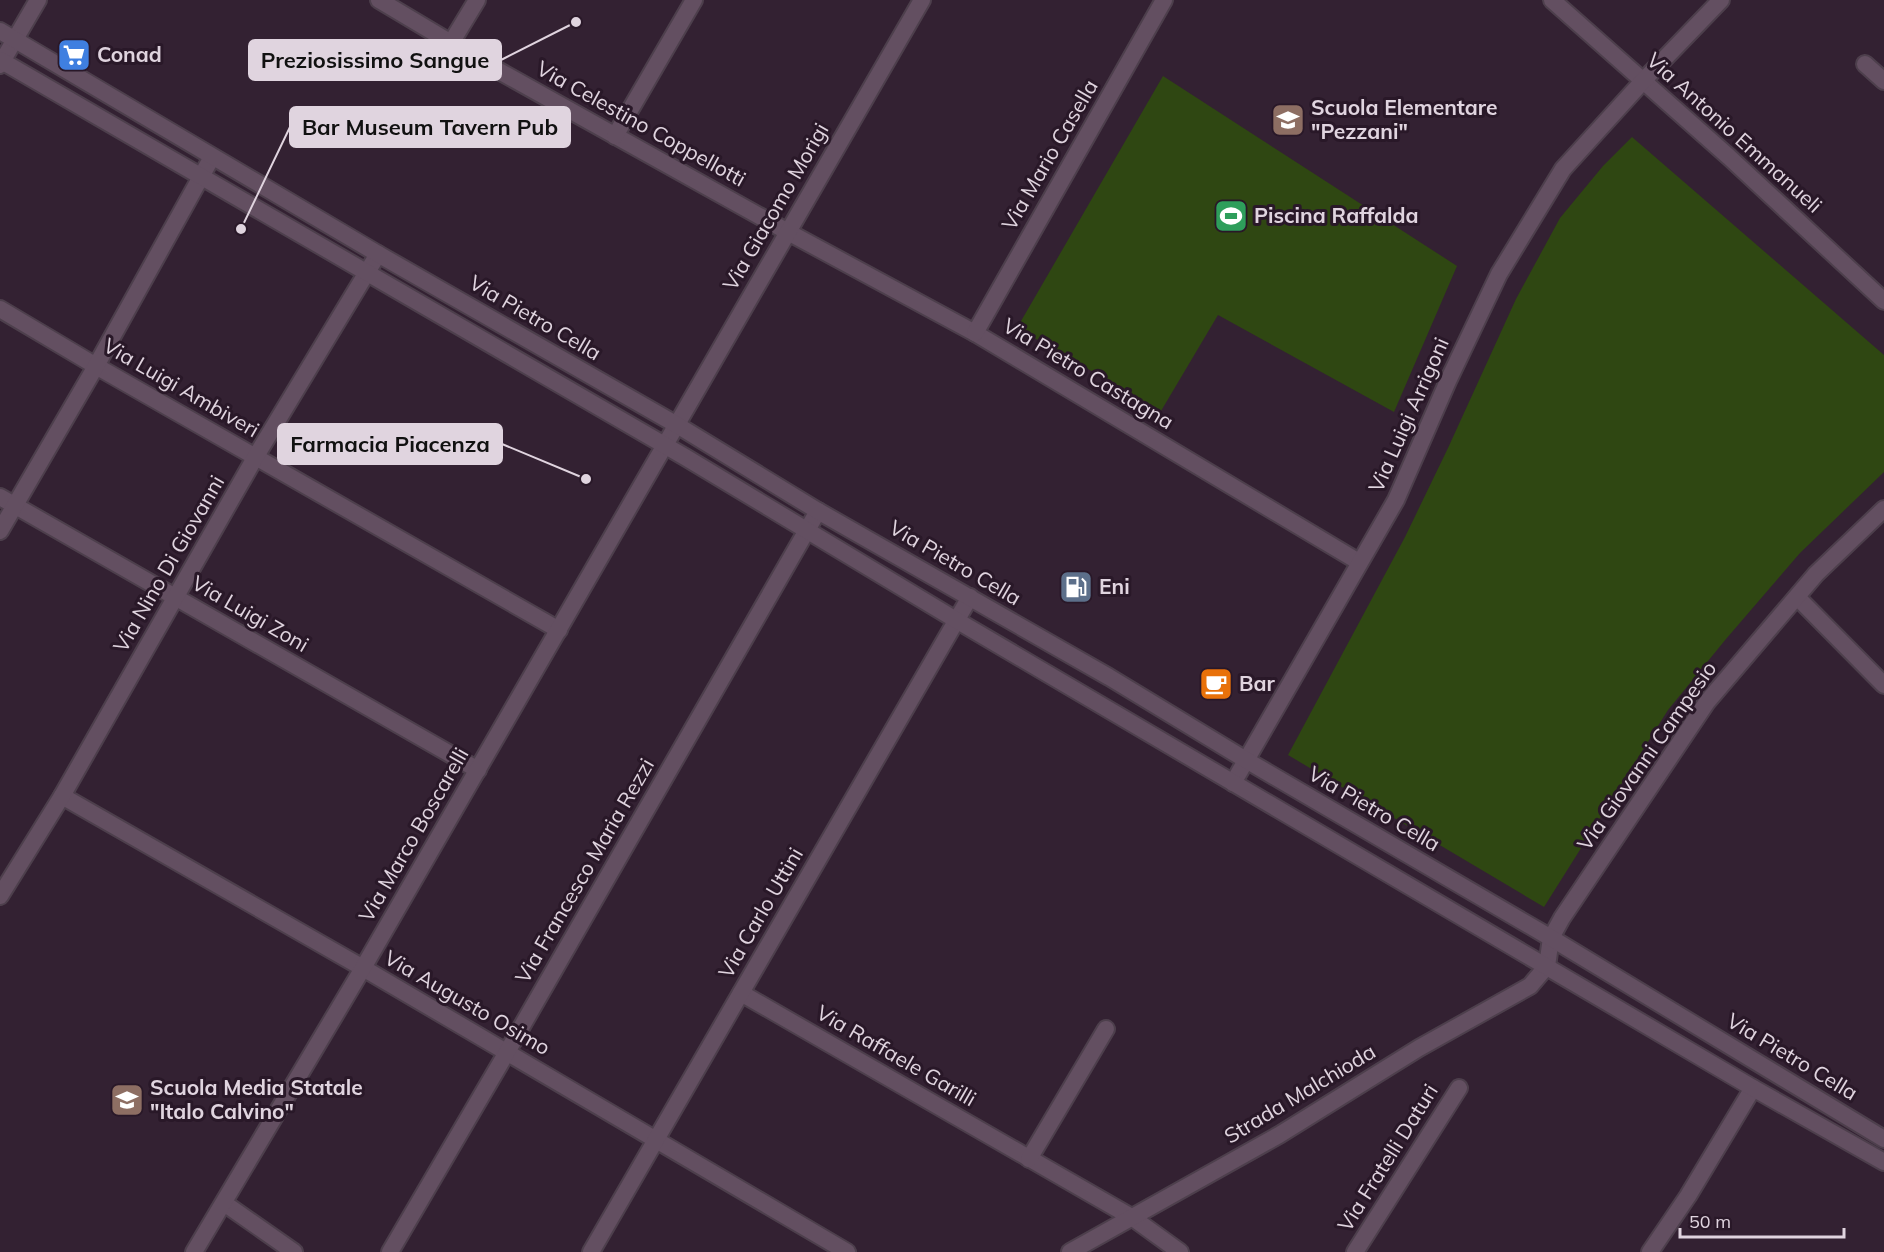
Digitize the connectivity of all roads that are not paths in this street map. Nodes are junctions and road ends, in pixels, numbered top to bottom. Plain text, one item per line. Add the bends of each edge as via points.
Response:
1 (38, 0) edge
2 (379, 0) edge
3 (477, 0) edge
4 (694, 0) edge
5 (922, 0) edge
6 (1164, 0) edge
7 (1552, 0) edge
8 (1721, 0) edge
9 (451, 43) junction
10 (4, 51) edge
11 (1865, 64) dead end
12 (1643, 81) junction
13 (1884, 81) edge
14 (615, 136) junction
15 (212, 156) junction
16 (200, 177) junction
17 (788, 232) junction
18 (378, 254) junction
19 (367, 273) junction
20 (1884, 301) edge
21 (0, 309) edge
22 (975, 333) junction
23 (96, 366) junction
24 (670, 436) junction
25 (256, 456) junction
26 (0, 497) edge
27 (15, 505) junction
28 (1884, 509) edge
29 (818, 511) junction
30 (0, 531) edge
31 (806, 531) junction
32 (1359, 562) junction
33 (970, 597) junction
34 (1797, 597) junction
35 (175, 598) junction
36 (956, 620) junction
37 (559, 630) junction
38 (1884, 685) edge
39 (1246, 760) junction
40 (478, 770) junction
41 (1233, 783) junction
42 (62, 796) junction
43 (0, 896) edge
44 (1551, 938) junction
45 (1546, 966) junction
46 (363, 968) junction
47 (741, 993) junction
48 (1106, 1029) dead end
49 (507, 1052) junction
50 (1459, 1088) dead end
51 (1753, 1088) junction
52 (1884, 1139) edge
53 (656, 1140) junction
54 (1029, 1159) junction
55 (1884, 1162) edge
56 (224, 1203) junction
57 (1133, 1218) junction
58 (194, 1252) edge
59 (294, 1252) edge
60 (390, 1252) edge
61 (591, 1252) edge
62 (847, 1252) edge
63 (1070, 1252) edge
64 (1180, 1252) edge
65 (1355, 1252) edge
66 (1650, 1252) edge

1 - 10 street
2 - 9 street, Via Celestino Coppellotti
3 - 9 street
4 - 14 street
5 - 17 street, Via Giacomo Morigi
6 - 22 street, Via Mario Casella
7 - 12 street, Via Antonio Emmanueli
8 - 12 street, Via Luigi Arrigoni
9 - 14 street, Via Celestino Coppellotti
10 - 15 street, Via Pietro Cella
10 - 16 street, Via Pietro Cella
11 - 13 street
12 - 20 street, Via Antonio Emmanueli
12 - 32 street, Via Luigi Arrigoni via 1563,169 1499,274 1396,500
14 - 17 street, Via Celestino Coppellotti
15 - 16 street
15 - 18 street, Via Pietro Cella
16 - 19 street, Via Pietro Cella
16 - 23 street
17 - 22 street, Via Pietro Castagna
17 - 24 street, Via Giacomo Morigi
18 - 19 street, Via Nino Di Giovanni
18 - 24 street, Via Pietro Cella
19 - 24 street, Via Pietro Cella
19 - 25 street, Via Nino Di Giovanni
21 - 23 street, Via Luigi Ambiveri
22 - 32 street, Via Pietro Castagna
23 - 25 street, Via Luigi Ambiveri
23 - 27 street
24 - 29 street, Via Pietro Cella
24 - 31 street, Via Pietro Cella
24 - 37 street, Via Marco Boscarelli
25 - 35 street, Via Nino Di Giovanni
25 - 37 street, Via Luigi Ambiveri
26 - 27 street, Via Luigi Zoni
27 - 30 street
27 - 35 street, Via Luigi Zoni
28 - 34 street, Via Giovanni Campesio
29 - 31 street, Via Francesco Maria Rezzi
29 - 33 street, Via Pietro Cella
31 - 36 street, Via Pietro Cella
31 - 49 street, Via Francesco Maria Rezzi
32 - 39 street, Via Luigi Arrigoni
33 - 36 street, Via Carlo Uttini
33 - 39 street, Via Pietro Cella
34 - 38 street
34 - 44 street, Via Giovanni Campesio via 1707,702
35 - 40 street, Via Luigi Zoni
35 - 42 street, Via Nino Di Giovanni
36 - 41 street, Via Pietro Cella
36 - 47 street, Via Carlo Uttini
37 - 40 street, Via Marco Boscarelli
39 - 41 street, Via Luigi Arrigoni
39 - 44 street, Via Pietro Cella
40 - 46 street, Via Marco Boscarelli
41 - 45 street, Via Pietro Cella
42 - 43 street, Via Nino Di Giovanni
42 - 46 street, Via Augusto Osimo
44 - 45 street, Via Giovanni Campesio
44 - 52 street, Via Pietro Cella
45 - 51 street, Via Pietro Cella
45 - 57 street, Strada Malchioda via 1530,986
46 - 49 street, Via Augusto Osimo
46 - 56 street, Via Marco Boscarelli
47 - 53 street, Via Carlo Uttini
47 - 54 street, Via Raffaele Garilli
48 - 54 street
49 - 53 street, Via Augusto Osimo
49 - 60 street, Via Francesco Maria Rezzi
50 - 65 street, Via Fratelli Daturi
51 - 55 street, Via Pietro Cella
51 - 66 street
53 - 61 street, Via Carlo Uttini
53 - 62 street, Via Augusto Osimo
54 - 57 street, Via Raffaele Garilli
56 - 58 street, Via Marco Boscarelli
56 - 59 street
57 - 63 street, Strada Malchioda
57 - 64 street, Via Raffaele Garilli

